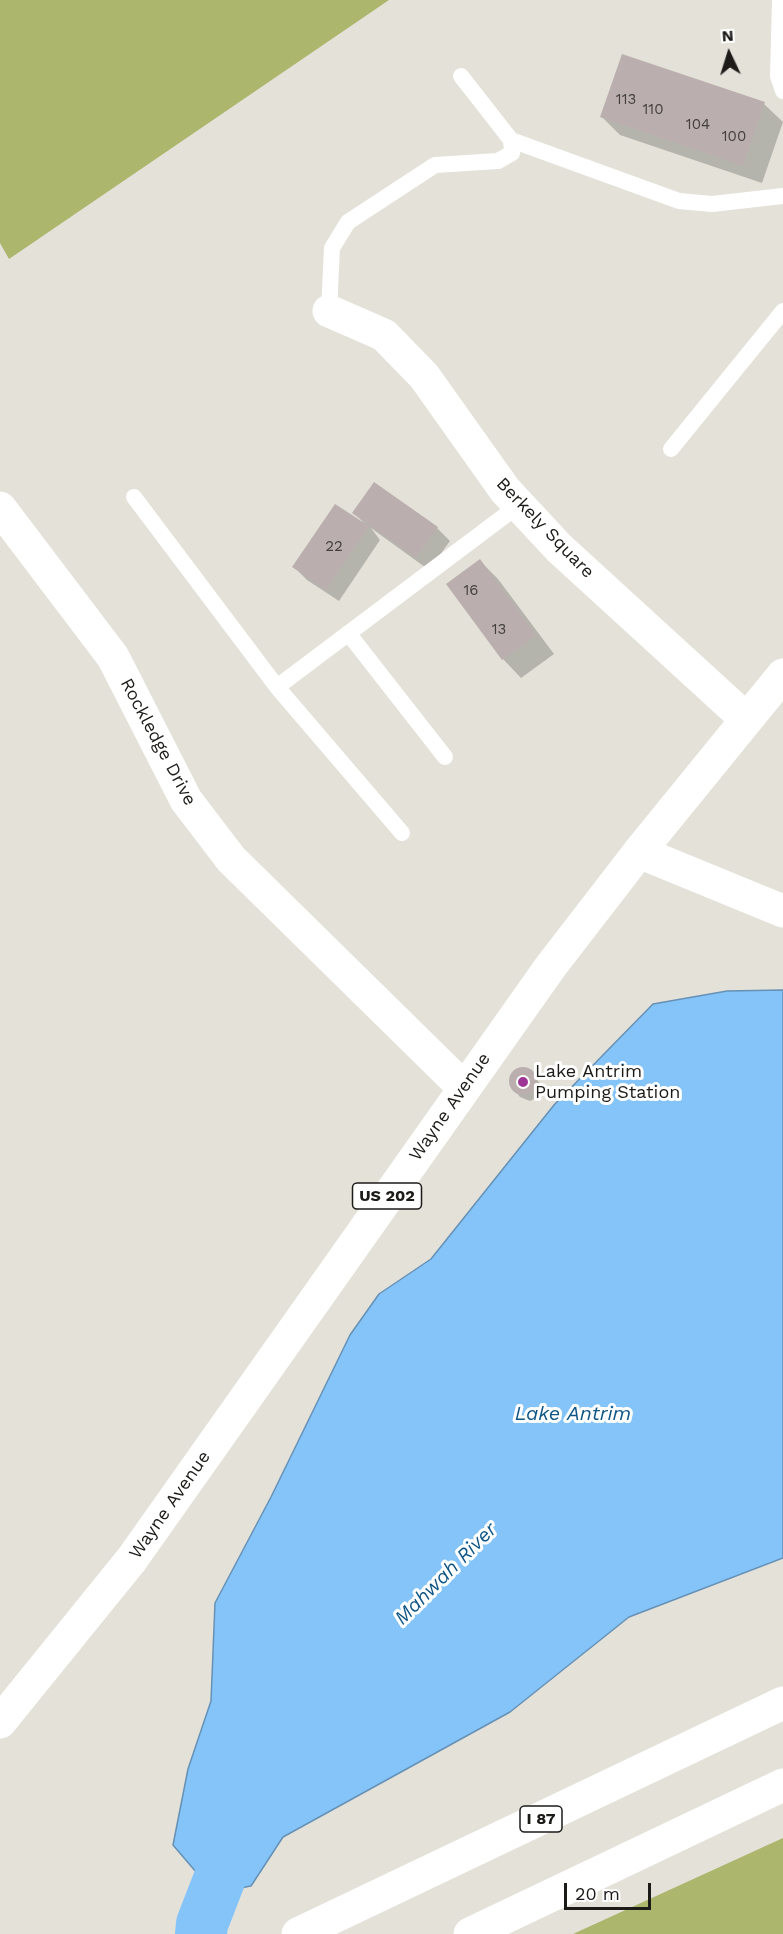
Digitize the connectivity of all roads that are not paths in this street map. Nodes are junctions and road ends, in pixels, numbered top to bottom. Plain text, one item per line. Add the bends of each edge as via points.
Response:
1 (780, 0) edge
2 (461, 76) dead end
3 (783, 91) edge
4 (511, 140) junction
5 (783, 196) edge
6 (328, 311) joint
7 (782, 315) edge
8 (671, 449) dead end
9 (134, 497) dead end
10 (519, 506) junction
11 (0, 508) edge
12 (348, 633) junction
13 (783, 675) edge
14 (277, 687) junction
15 (746, 719) junction
16 (445, 757) dead end
17 (402, 833) dead end
18 (639, 852) junction
19 (783, 911) edge
20 (464, 1087) junction
21 (783, 1703) edge
22 (0, 1722) edge
23 (783, 1785) edge
24 (298, 1934) edge
25 (470, 1934) edge

1 - 3 lane via 778,76
2 - 4 lane
4 - 5 lane via 679,201 712,204
4 - 6 lane via 513,153 498,161 435,165 348,222 332,248
6 - 10 main road, Berkely Square via 384,335 424,376
7 - 8 lane
9 - 14 lane
10 - 12 lane
10 - 15 main road, Berkely Square via 559,548
11 - 20 main road, Rockledge Drive via 113,657 186,800 231,859
12 - 14 lane
12 - 16 lane
13 - 15 main road, Wayne Avenue / US 202
14 - 17 lane
15 - 18 main road, Wayne Avenue / US 202
18 - 19 main road
18 - 20 main road, Wayne Avenue / US 202
20 - 22 main road, Wayne Avenue / US 202 via 132,1559
21 - 24 main road, I 87
23 - 25 main road

